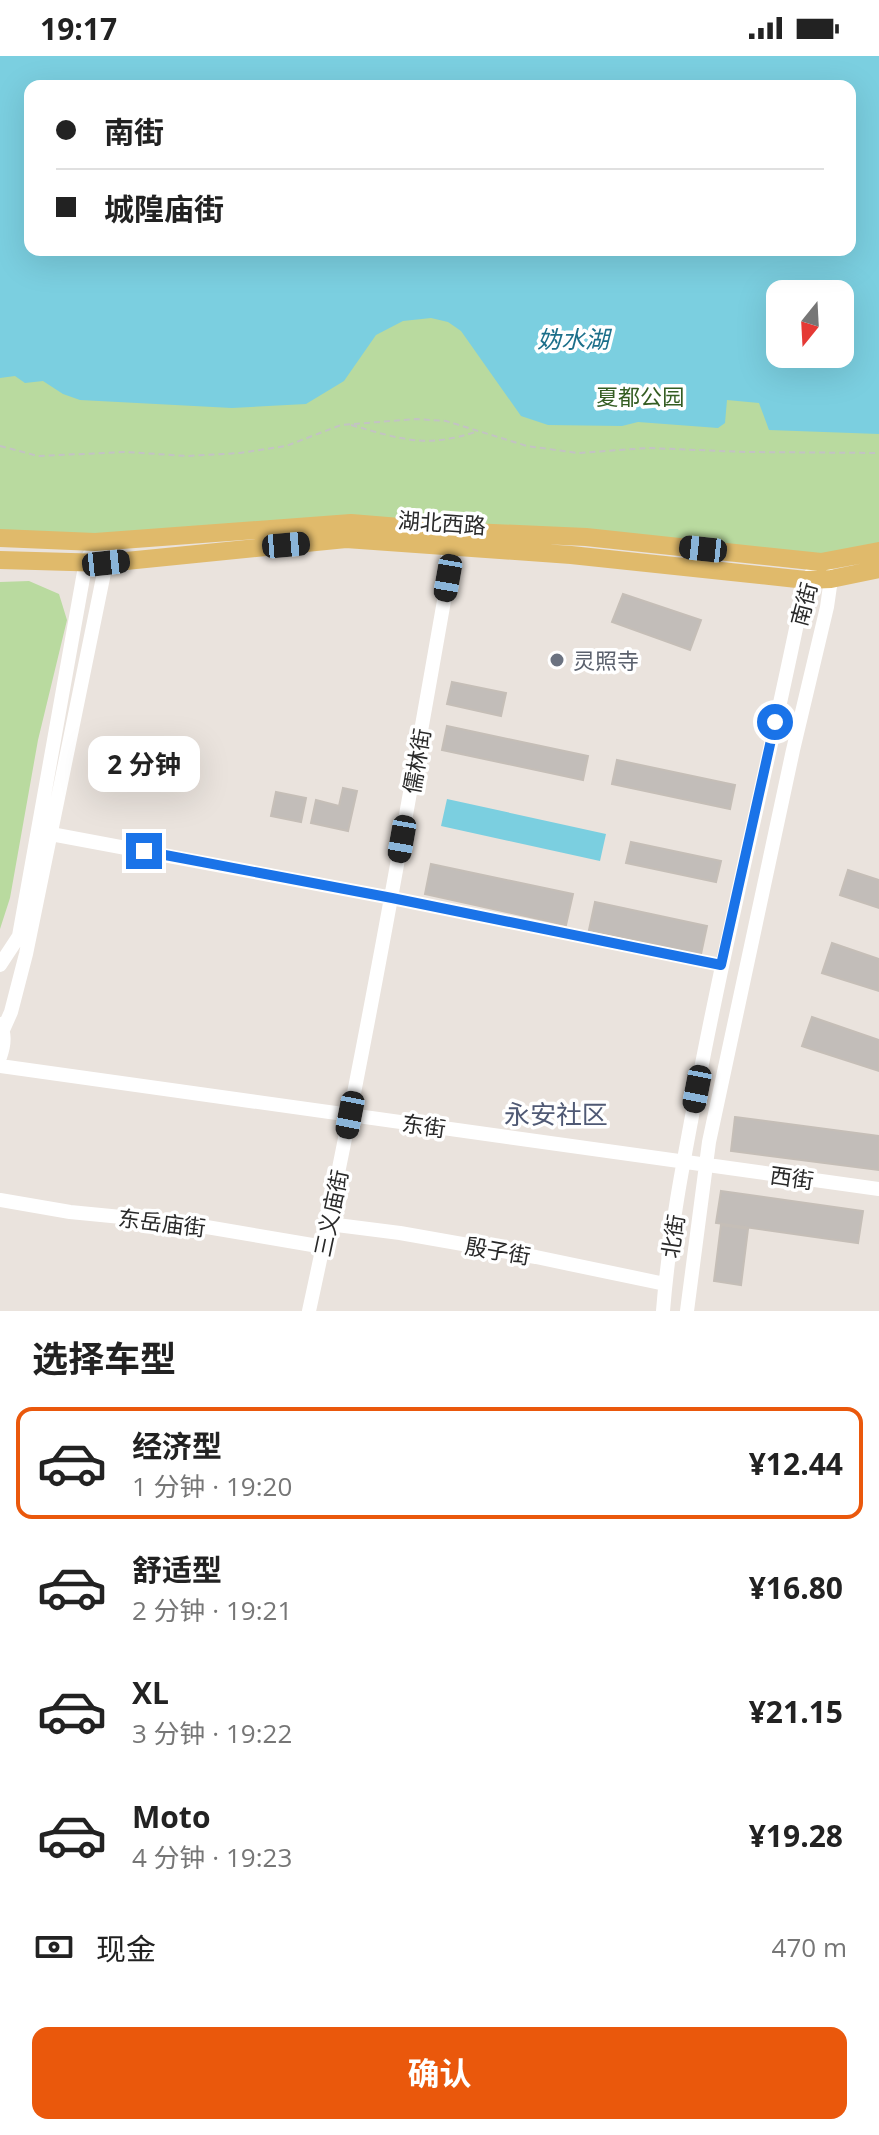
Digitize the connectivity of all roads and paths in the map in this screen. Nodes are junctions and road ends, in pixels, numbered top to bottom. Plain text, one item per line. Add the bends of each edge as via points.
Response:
1 (350, 425) junction
2 (480, 431) junction
3 (0, 446) edge
4 (879, 453) edge
5 (0, 538) edge
6 (448, 539) junction
7 (95, 542) junction
8 (879, 551) edge
9 (0, 560) edge
10 (86, 561) junction
11 (821, 562) junction
12 (106, 563) junction
13 (879, 569) edge
14 (831, 579) junction
15 (806, 580) junction
16 (51, 834) junction
17 (392, 898) junction
18 (0, 965) edge
19 (721, 965) junction
20 (1, 1027) edge
21 (0, 1057) edge
22 (0, 1066) edge
23 (350, 1115) junction
24 (683, 1161) junction
25 (705, 1164) junction
26 (879, 1189) edge
27 (0, 1200) edge
28 (329, 1224) junction
29 (324, 1247) junction
30 (665, 1284) junction
31 (309, 1311) edge
32 (663, 1311) edge
33 (687, 1311) edge

1 - 2 path via 416,419
1 - 2 path via 407,441 440,441
1 - 3 path via 286,446 240,453 38,456
2 - 4 path via 527,446 578,453 648,448
5 - 7 main road, 湖北西路
6 - 7 main road, 湖北西路 via 351,523
6 - 11 main road, 湖北西路 via 586,537
6 - 12 main road, 湖北西路 via 346,539
6 - 15 main road, 湖北西路
6 - 17 street, 儒林街 via 448,578
7 - 10 street
7 - 12 street
8 - 11 main road, 湖北西路
9 - 10 main road, 湖北西路
10 - 12 main road, 湖北西路
10 - 18 street via 19,936
11 - 14 street, 南街
11 - 15 street, 南街
12 - 16 street
13 - 14 main road, 湖北西路
14 - 15 main road, 湖北西路
14 - 25 street, 南街
15 - 19 street, 南街
16 - 17 street
16 - 20 street via 11,1012
17 - 19 street
17 - 23 street, 儒林街
19 - 24 street, 南街
20 - 21 street
22 - 23 street, 东街
23 - 24 street, 东街
23 - 28 street, 三义庙街
24 - 25 street, 东街
24 - 30 street, 北街
25 - 26 street, 西街
25 - 33 street, 北街
27 - 29 street, 东岳庙街
28 - 29 street, 三义庙街
28 - 30 street, 殷子街
29 - 31 street, 三义庙街
30 - 32 street, 北街

